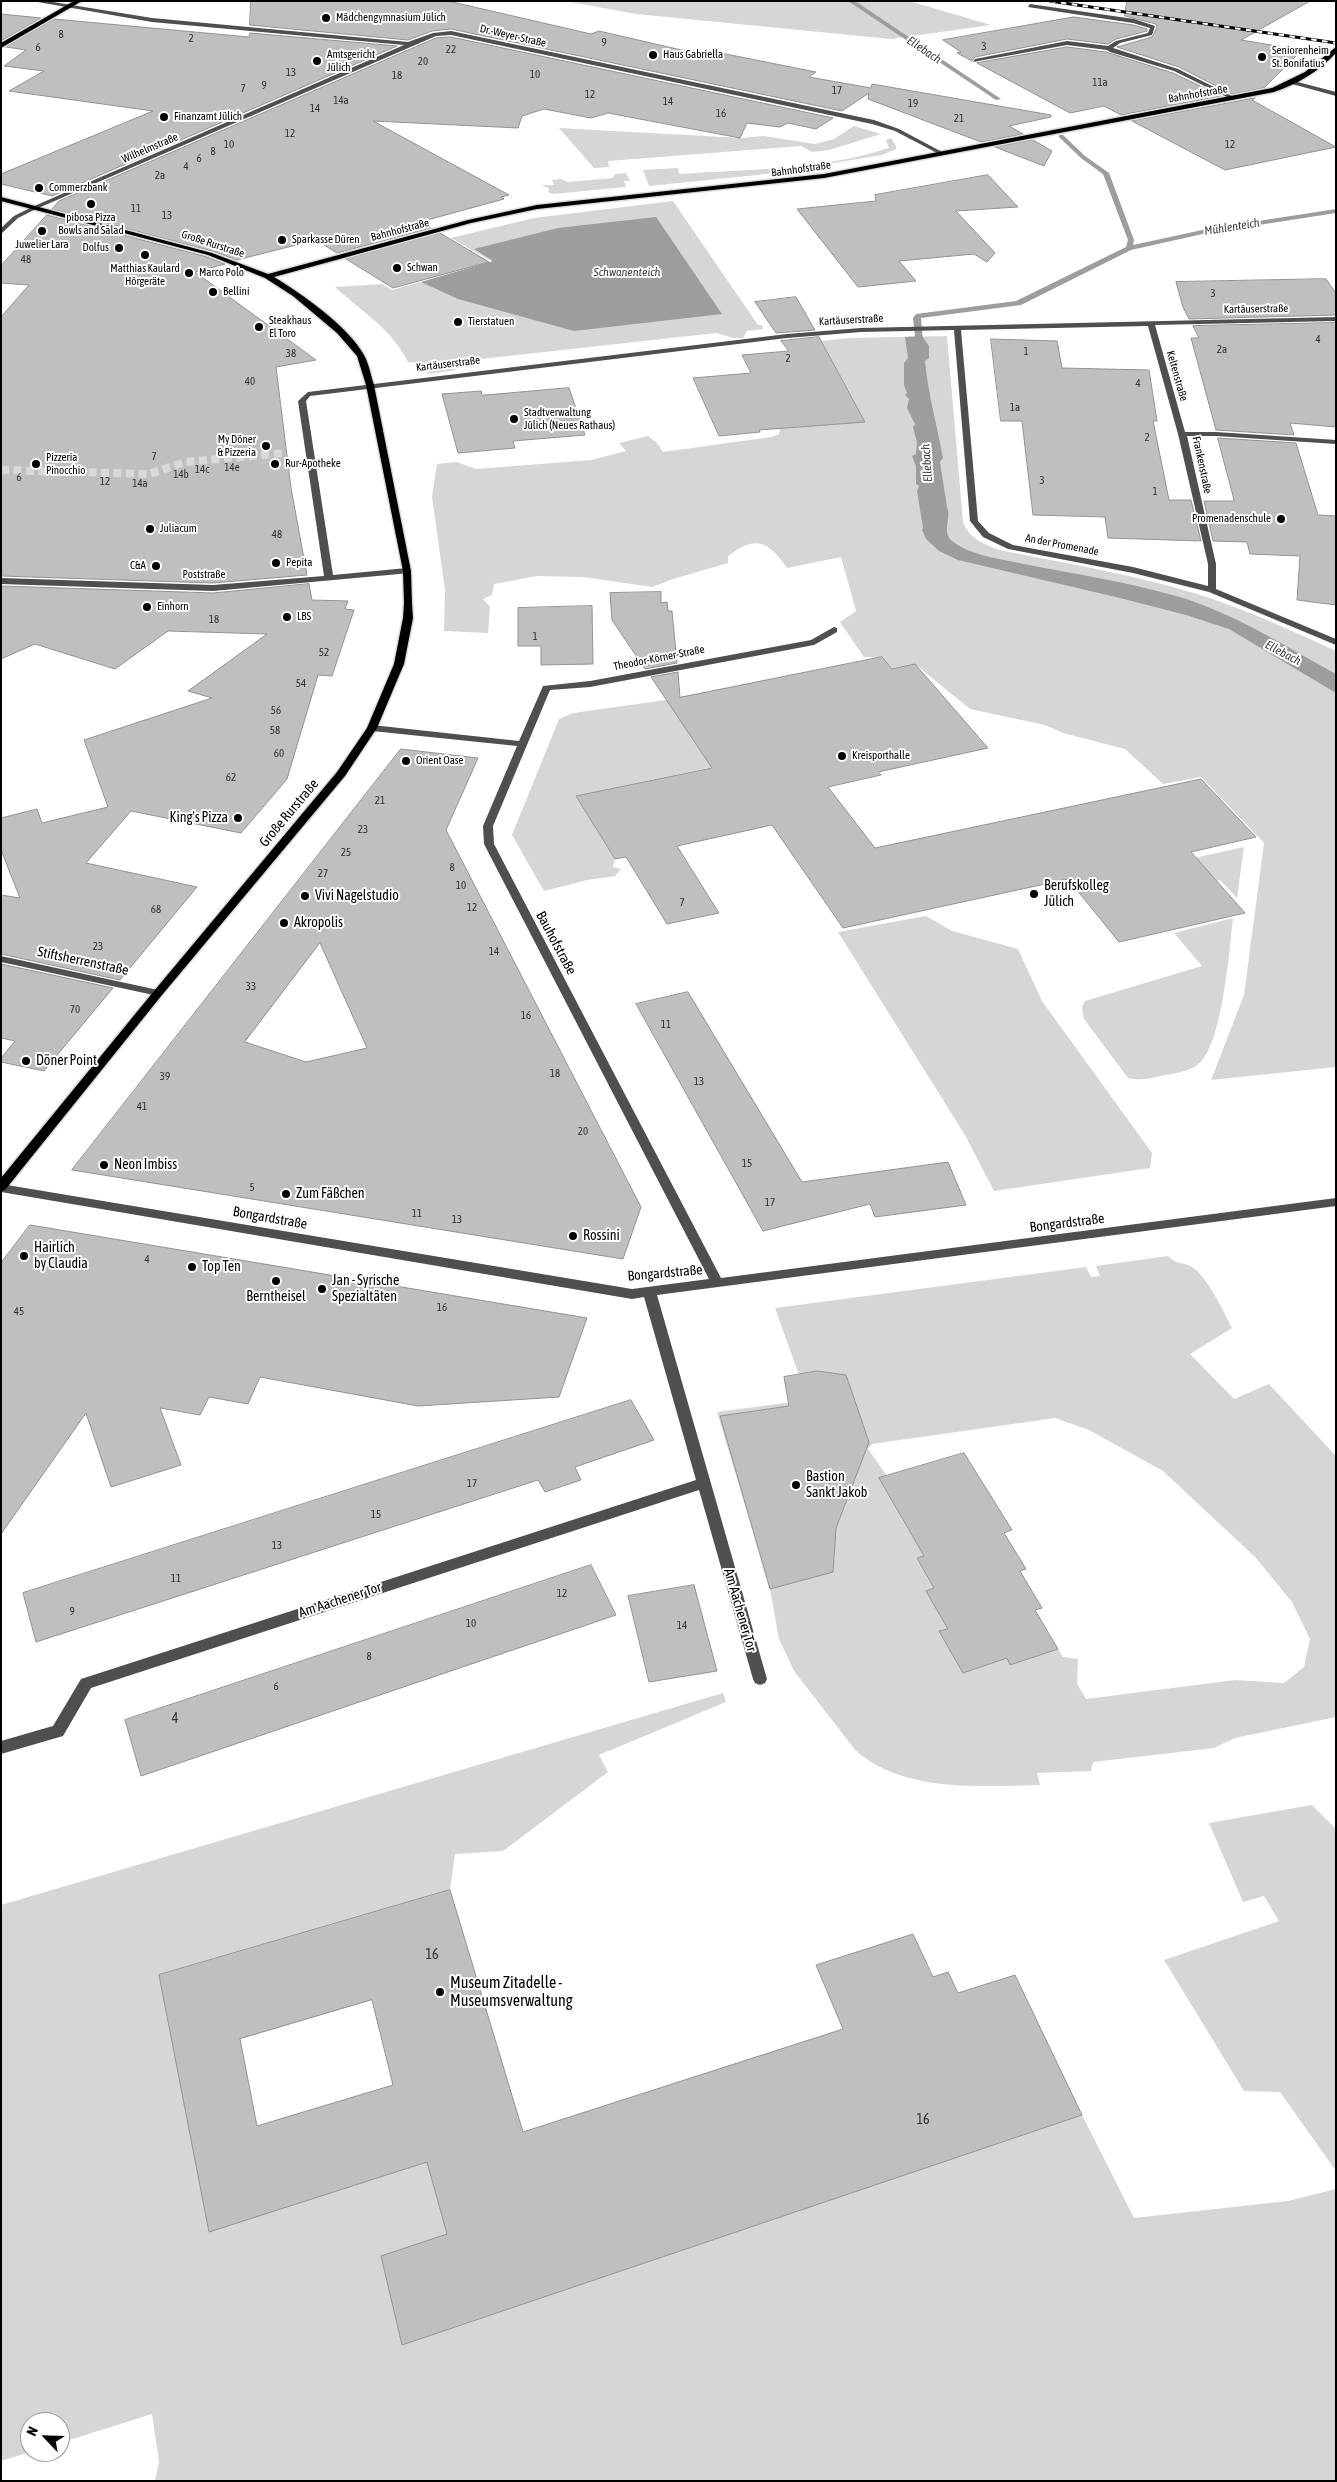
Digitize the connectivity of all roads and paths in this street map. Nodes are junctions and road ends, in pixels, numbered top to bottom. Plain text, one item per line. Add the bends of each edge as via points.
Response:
1 (35, 1) edge
2 (79, 1) edge
3 (71, 6) junction
4 (1030, 6) dead end
5 (410, 44) junction
6 (1, 46) edge
7 (1109, 48) junction
8 (1336, 49) edge
9 (975, 61) dead end
10 (1294, 83) junction
11 (1336, 94) edge
12 (1233, 98) junction
13 (941, 154) junction
14 (1, 199) edge
15 (34, 208) junction
16 (1, 232) edge
17 (268, 276) junction
18 (1336, 319) edge
19 (1151, 323) junction
20 (958, 327) junction
21 (370, 385) junction
22 (1182, 434) junction
23 (1336, 442) edge
24 (406, 571) junction
25 (329, 578) junction
26 (1, 581) edge
27 (1212, 590) junction
28 (834, 630) dead end
29 (1336, 642) edge
30 (372, 728) junction
31 (522, 744) junction
32 (1, 959) edge
33 (158, 993) junction
34 (1, 1188) edge
35 (1336, 1202) edge
36 (717, 1283) junction
37 (649, 1292) junction
38 (704, 1483) junction
39 (760, 1679) dead end
40 (1, 1748) edge

1 - 3 street, Dr.-Weyer-Straße
2 - 3 main road
3 - 5 street, Dr.-Weyer-Straße via 152,20
3 - 6 main road
4 - 7 street via 1134,21 1153,27 1150,34 1118,42
5 - 13 street, Dr.-Weyer-Straße via 435,34 451,32 874,122 897,130
5 - 15 street, Wilhelmstraße
7 - 9 street via 1067,42
7 - 12 street via 1176,70
8 - 10 main road, Bahnhofstraße via 1314,71
10 - 11 street
10 - 12 main road, Bahnhofstraße
12 - 13 main road, Bahnhofstraße
13 - 17 main road, Bahnhofstraße via 774,183 537,207 470,221
14 - 15 main road, Große Rurstraße
15 - 16 street, Wilhelmstraße via 16,217
15 - 17 main road, Große Rurstraße via 202,252
17 - 21 main road, Große Rurstraße via 296,294 340,331 361,356
18 - 19 street, Kartäuserstraße
19 - 20 street, Kartäuserstraße
19 - 22 street, Keltenstraße
20 - 21 street, Kartäuserstraße via 787,336
20 - 27 street, An der Promenade via 974,521 986,535 1011,546 1133,570
21 - 24 main road, Große Rurstraße
21 - 25 street via 308,394 302,401
22 - 23 street, Frankenstraße
22 - 27 street, Frankenstraße via 1212,564
24 - 25 street, Poststraße
24 - 30 main road, Große Rurstraße via 408,618 399,664
25 - 26 street, Poststraße via 213,588
27 - 29 street, An der Promenade
28 - 31 street, Theodor-Körner-Straße via 814,642 590,684 546,688
30 - 31 street
30 - 33 main road, Große Rurstraße via 341,774
31 - 36 street, Bauhofstraße via 488,826 489,844
32 - 33 street, Stiftsherrenstraße
33 - 34 main road, Große Rurstraße
34 - 37 street, Bongardstraße via 632,1294
35 - 36 street, Bongardstraße
36 - 37 street, Bongardstraße
37 - 38 street, Am Aachener Tor
38 - 39 street, Am Aachener Tor
38 - 40 street, Am Aachener Tor via 86,1683 58,1731

